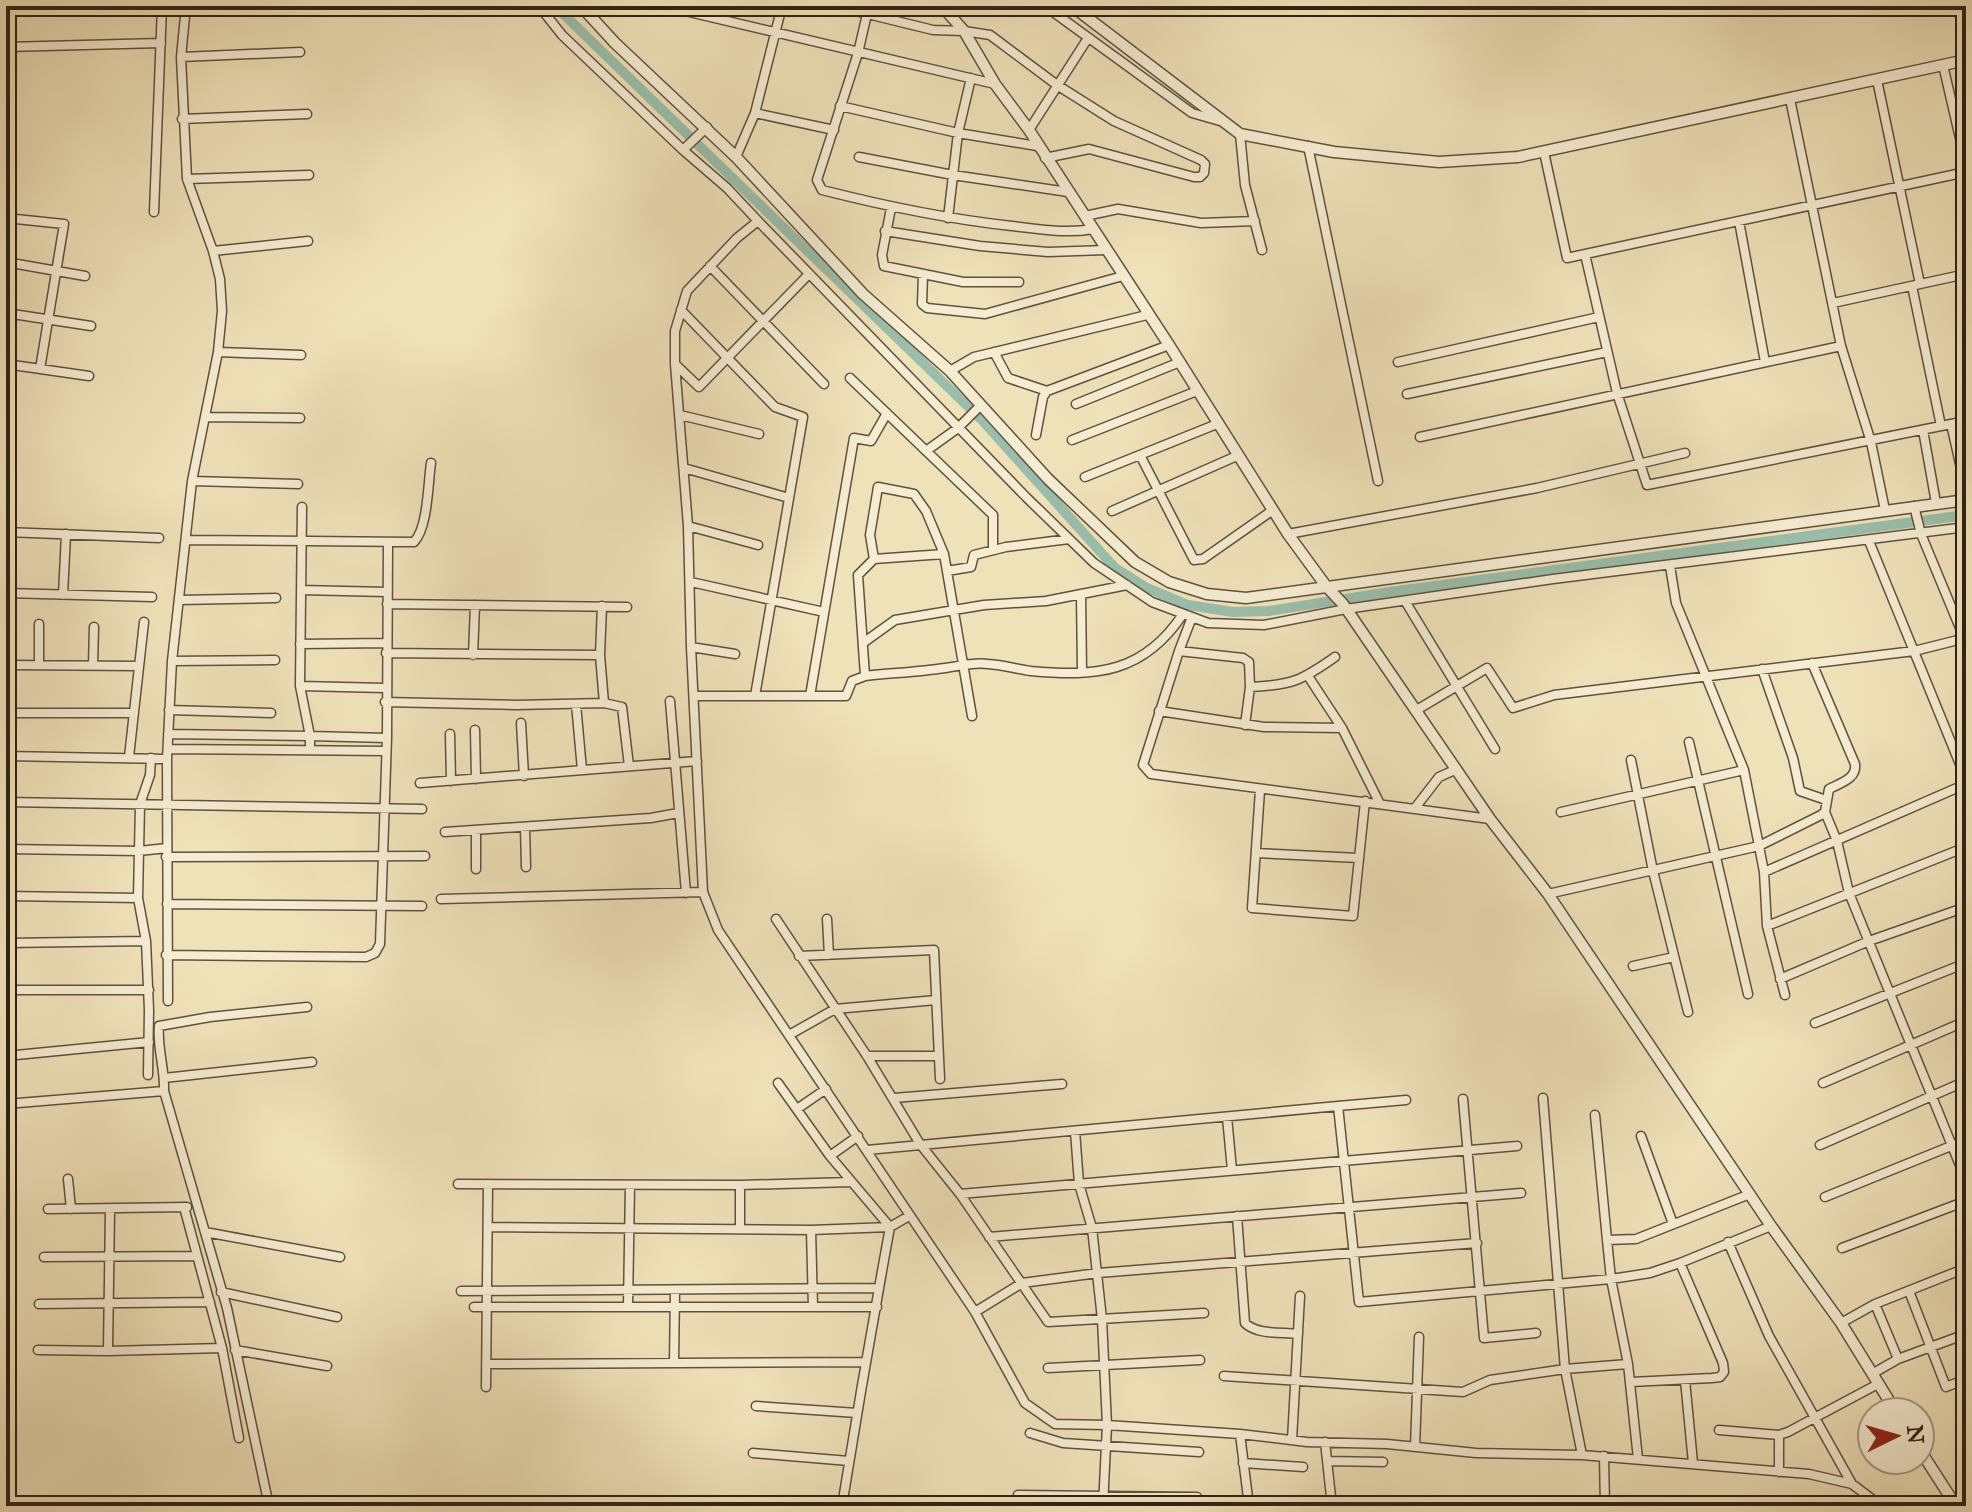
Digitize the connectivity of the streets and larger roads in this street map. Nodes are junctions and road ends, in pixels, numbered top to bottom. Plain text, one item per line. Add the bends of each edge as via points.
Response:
1 (162, 6) edge
2 (186, 6) edge
3 (539, 6) edge
4 (581, 6) edge
5 (782, 6) edge
6 (835, 6) edge
7 (942, 6) edge
8 (1045, 6) edge
9 (1072, 6) edge
10 (867, 10) edge
11 (685, 11) dead end
12 (964, 31) junction
13 (774, 33) junction
14 (1088, 38) junction
15 (161, 43) junction
16 (6, 47) edge
17 (300, 52) dead end
18 (858, 53) junction
19 (181, 57) junction
20 (1966, 60) edge
21 (1943, 65) junction
22 (971, 78) junction
23 (1877, 80) junction
24 (995, 84) junction
25 (1057, 85) junction
26 (1790, 99) junction
27 (840, 106) junction
28 (755, 113) junction
29 (307, 114) dead end
30 (182, 119) junction
31 (1223, 122) junction
32 (704, 130) junction
33 (834, 130) junction
34 (1029, 130) junction
35 (958, 133) junction
36 (1240, 134) junction
37 (686, 146) junction
38 (1037, 146) junction
39 (1308, 146) junction
40 (740, 149) junction
41 (1544, 152) junction
42 (859, 157) dead end
43 (1045, 158) junction
44 (1966, 164) edge
45 (1966, 172) edge
46 (309, 175) dead end
47 (953, 175) junction
48 (187, 179) junction
49 (1900, 187) junction
50 (1068, 192) junction
51 (1812, 205) junction
52 (891, 208) junction
53 (154, 212) dead end
54 (1085, 216) junction
55 (6, 218) edge
56 (948, 218) junction
57 (758, 221) junction
58 (1255, 221) junction
59 (1739, 221) junction
60 (1093, 229) junction
61 (885, 231) junction
62 (308, 241) dead end
63 (1106, 250) junction
64 (1262, 250) dead end
65 (213, 251) junction
66 (1585, 254) junction
67 (6, 262) edge
68 (710, 266) junction
69 (56, 270) junction
70 (809, 274) junction
71 (1966, 274) edge
72 (923, 275) junction
73 (85, 276) dead end
74 (1123, 276) junction
75 (1019, 282) dead end
76 (1916, 285) junction
77 (1833, 303) junction
78 (681, 310) junction
79 (6, 313) edge
80 (1147, 315) junction
81 (1599, 317) junction
82 (48, 318) junction
83 (763, 321) junction
84 (91, 326) dead end
85 (1169, 345) junction
86 (1841, 346) junction
87 (218, 352) junction
88 (994, 352) junction
89 (1607, 352) junction
90 (301, 355) dead end
91 (728, 358) junction
92 (1180, 362) junction
93 (1398, 362) dead end
94 (1765, 362) junction
95 (6, 364) edge
96 (675, 364) junction
97 (40, 369) junction
98 (950, 371) junction
99 (89, 376) dead end
100 (850, 378) dead end
101 (824, 384) dead end
102 (1047, 391) junction
103 (1197, 391) junction
104 (1617, 393) junction
105 (1407, 394) dead end
106 (1076, 404) dead end
107 (976, 410) junction
108 (887, 413) junction
109 (680, 415) junction
110 (206, 417) junction
111 (300, 418) dead end
112 (1966, 421) edge
113 (1217, 424) junction
114 (1951, 424) junction
115 (1941, 426) junction
116 (958, 428) junction
117 (1923, 430) junction
118 (759, 434) dead end
119 (1036, 435) dead end
120 (1420, 437) dead end
121 (1072, 440) dead end
122 (1871, 442) junction
123 (926, 451) junction
124 (1685, 453) dead end
125 (1140, 455) junction
126 (1239, 455) junction
127 (431, 463) dead end
128 (1641, 463) junction
129 (684, 468) junction
130 (1085, 477) dead end
131 (1963, 477) dead end
132 (192, 481) junction
133 (1378, 481) dead end
134 (298, 484) dead end
135 (1158, 491) junction
136 (789, 498) junction
137 (1966, 500) edge
138 (1936, 503) junction
139 (302, 507) dead end
140 (1915, 509) junction
141 (1273, 510) junction
142 (1885, 510) junction
143 (1112, 511) dead end
144 (688, 526) junction
145 (1966, 528) edge
146 (1920, 531) junction
147 (6, 532) edge
148 (66, 534) junction
149 (1288, 534) junction
150 (159, 538) dead end
151 (1069, 539) junction
152 (186, 540) junction
153 (1869, 541) junction
154 (302, 542) junction
155 (388, 543) junction
156 (758, 545) dead end
157 (993, 550) junction
158 (944, 554) junction
159 (874, 559) junction
160 (1670, 566) junction
161 (947, 571) junction
162 (691, 582) junction
163 (1127, 585) junction
164 (1329, 589) junction
165 (301, 590) junction
166 (387, 592) junction
167 (6, 593) edge
168 (63, 595) junction
169 (1081, 595) junction
170 (152, 597) dead end
171 (276, 598) dead end
172 (179, 600) junction
173 (1405, 601) junction
174 (771, 602) junction
175 (387, 604) junction
176 (475, 605) junction
177 (602, 606) junction
178 (1345, 606) junction
179 (627, 607) dead end
180 (953, 609) junction
181 (824, 612) junction
182 (1188, 616) junction
183 (144, 622) dead end
184 (39, 624) dead end
185 (94, 627) dead end
186 (1965, 639) edge
187 (386, 643) junction
188 (863, 643) junction
189 (300, 644) junction
190 (691, 647) junction
191 (1179, 651) junction
192 (1914, 651) junction
193 (386, 653) junction
194 (735, 654) dead end
195 (473, 655) junction
196 (600, 655) junction
197 (1335, 657) dead end
198 (275, 660) dead end
199 (172, 661) junction
200 (1812, 663) junction
201 (6, 665) edge
202 (39, 665) junction
203 (93, 665) junction
204 (965, 665) junction
205 (139, 666) junction
206 (1762, 669) junction
207 (1082, 671) junction
208 (1706, 675) junction
209 (865, 676) junction
210 (1308, 676) junction
211 (300, 686) junction
212 (1250, 687) junction
213 (385, 688) junction
214 (1456, 688) junction
215 (695, 696) junction
216 (755, 696) junction
217 (810, 696) junction
218 (670, 701) dead end
219 (385, 702) junction
220 (604, 703) junction
221 (576, 704) junction
222 (169, 710) junction
223 (1159, 711) junction
224 (1415, 711) junction
225 (6, 713) edge
226 (134, 713) junction
227 (271, 713) dead end
228 (972, 716) dead end
229 (521, 723) dead end
230 (1245, 725) junction
231 (1342, 728) junction
232 (475, 730) dead end
233 (168, 734) junction
234 (450, 734) dead end
235 (310, 736) junction
236 (387, 738) junction
237 (1689, 742) dead end
238 (168, 749) junction
239 (1495, 749) dead end
240 (310, 750) junction
241 (386, 751) junction
242 (6, 756) edge
243 (129, 757) junction
244 (151, 758) junction
245 (167, 759) junction
246 (1631, 760) dead end
247 (687, 762) junction
248 (629, 766) junction
249 (582, 770) junction
250 (1744, 770) junction
251 (1453, 771) junction
252 (524, 776) junction
253 (476, 779) junction
254 (451, 781) junction
255 (1698, 781) junction
256 (1966, 782) edge
257 (420, 783) dead end
258 (1260, 790) junction
259 (1638, 796) junction
260 (1826, 800) junction
261 (1365, 801) junction
262 (6, 802) edge
263 (1379, 802) junction
264 (140, 804) junction
265 (168, 806) junction
266 (1415, 808) junction
267 (383, 809) junction
268 (422, 809) dead end
269 (1561, 812) dead end
270 (1825, 812) junction
271 (678, 813) junction
272 (1490, 819) junction
273 (525, 827) junction
274 (476, 830) junction
275 (445, 832) dead end
276 (1837, 841) junction
277 (1759, 846) junction
278 (1966, 847) edge
279 (6, 849) edge
280 (139, 851) junction
281 (166, 853) junction
282 (1256, 853) junction
283 (382, 856) junction
284 (425, 856) dead end
285 (1715, 856) junction
286 (1359, 858) junction
287 (526, 867) dead end
288 (476, 869) dead end
289 (1653, 871) junction
290 (1764, 872) junction
291 (695, 893) junction
292 (1849, 893) junction
293 (1548, 894) junction
294 (6, 896) edge
295 (138, 898) junction
296 (441, 899) dead end
297 (167, 904) junction
298 (383, 905) junction
299 (422, 906) dead end
300 (1966, 907) edge
301 (776, 919) dead end
302 (827, 919) dead end
303 (1767, 926) junction
304 (146, 941) junction
305 (1869, 941) junction
306 (6, 943) edge
307 (166, 955) junction
308 (829, 955) junction
309 (799, 956) junction
310 (1674, 957) junction
311 (1966, 963) edge
312 (1633, 966) dead end
313 (1780, 979) junction
314 (6, 990) edge
315 (149, 990) junction
316 (1890, 993) junction
317 (1748, 994) dead end
318 (1785, 995) dead end
319 (936, 1000) junction
320 (168, 1001) dead end
321 (307, 1007) dead end
322 (835, 1009) junction
323 (1688, 1012) dead end
324 (1966, 1021) edge
325 (1815, 1023) dead end
326 (789, 1035) junction
327 (158, 1041) junction
328 (147, 1042) junction
329 (1911, 1045) junction
330 (6, 1056) edge
331 (867, 1056) junction
332 (939, 1056) junction
333 (312, 1062) dead end
334 (148, 1075) dead end
335 (164, 1078) junction
336 (940, 1079) dead end
337 (1966, 1081) edge
338 (778, 1083) dead end
339 (1823, 1083) dead end
340 (1062, 1084) dead end
341 (164, 1091) junction
342 (819, 1094) junction
343 (1932, 1095) junction
344 (894, 1098) junction
345 (1543, 1098) dead end
346 (1463, 1099) dead end
347 (1406, 1100) dead end
348 (6, 1104) edge
349 (1338, 1106) junction
350 (797, 1109) junction
351 (1595, 1115) dead end
352 (1227, 1117) junction
353 (1075, 1131) junction
354 (1641, 1136) dead end
355 (1966, 1140) edge
356 (852, 1141) junction
357 (920, 1144) junction
358 (1820, 1145) dead end
359 (1517, 1146) dead end
360 (1952, 1146) junction
361 (1468, 1149) junction
362 (867, 1150) junction
363 (830, 1156) junction
364 (1344, 1160) junction
365 (1232, 1170) junction
366 (68, 1179) dead end
367 (1966, 1180) edge
368 (851, 1182) junction
369 (458, 1184) dead end
370 (488, 1184) junction
371 (1079, 1184) junction
372 (630, 1185) junction
373 (740, 1185) junction
374 (1521, 1193) dead end
375 (960, 1194) junction
376 (1750, 1194) junction
377 (1472, 1195) junction
378 (1825, 1197) dead end
379 (1966, 1201) edge
380 (1348, 1206) junction
381 (184, 1207) junction
382 (196, 1207) junction
383 (48, 1209) dead end
384 (71, 1209) junction
385 (110, 1210) junction
386 (1237, 1216) junction
387 (900, 1221) junction
388 (1673, 1224) junction
389 (1771, 1226) junction
390 (488, 1227) junction
391 (1092, 1228) junction
392 (630, 1229) junction
393 (740, 1229) junction
394 (811, 1230) junction
395 (205, 1232) junction
396 (989, 1237) junction
397 (1607, 1240) junction
398 (1728, 1242) junction
399 (1477, 1243) junction
400 (1842, 1248) dead end
401 (1353, 1253) junction
402 (196, 1256) junction
403 (44, 1257) dead end
404 (109, 1257) junction
405 (340, 1257) dead end
406 (1240, 1263) junction
407 (1680, 1263) junction
408 (1966, 1268) edge
409 (1098, 1273) junction
410 (1611, 1279) junction
411 (1022, 1283) junction
412 (1559, 1283) junction
413 (812, 1288) junction
414 (879, 1288) junction
415 (1482, 1290) junction
416 (461, 1291) dead end
417 (487, 1291) junction
418 (675, 1291) junction
419 (1909, 1291) junction
420 (221, 1292) junction
421 (629, 1292) junction
422 (1300, 1296) dead end
423 (210, 1302) junction
424 (39, 1304) dead end
425 (109, 1304) junction
426 (1875, 1304) junction
427 (487, 1305) junction
428 (628, 1306) junction
429 (474, 1307) dead end
430 (675, 1307) junction
431 (813, 1307) junction
432 (877, 1307) junction
433 (975, 1312) junction
434 (1204, 1313) dead end
435 (337, 1317) dead end
436 (1102, 1319) junction
437 (1841, 1323) junction
438 (1536, 1333) dead end
439 (1298, 1334) junction
440 (1966, 1334) edge
441 (1419, 1337) dead end
442 (1930, 1347) junction
443 (222, 1348) junction
444 (38, 1350) dead end
445 (235, 1350) junction
446 (108, 1351) junction
447 (1898, 1359) junction
448 (1200, 1360) dead end
449 (864, 1362) junction
450 (674, 1363) junction
451 (487, 1364) junction
452 (1628, 1364) junction
453 (1104, 1365) junction
454 (327, 1366) dead end
455 (1048, 1368) dead end
456 (1565, 1369) junction
457 (1224, 1376) dead end
458 (1875, 1379) junction
459 (1966, 1379) edge
460 (1685, 1380) junction
461 (1295, 1382) junction
462 (1631, 1382) junction
463 (486, 1387) dead end
464 (1418, 1390) junction
465 (1886, 1396) edge
466 (756, 1406) dead end
467 (857, 1413) junction
468 (1816, 1418) junction
469 (1719, 1430) dead end
470 (1030, 1433) dead end
471 (1779, 1435) junction
472 (1106, 1436) junction
473 (239, 1438) dead end
474 (1292, 1440) junction
475 (1241, 1441) junction
476 (1415, 1447) junction
477 (1326, 1451) junction
478 (1199, 1452) dead end
479 (753, 1453) dead end
480 (1582, 1455) junction
481 (1638, 1459) junction
482 (849, 1461) junction
483 (1383, 1462) dead end
484 (1243, 1463) junction
485 (1604, 1463) junction
486 (1693, 1463) junction
487 (1303, 1467) dead end
488 (1779, 1472) junction
489 (1936, 1475) edge
490 (1852, 1484) junction
491 (1103, 1494) junction
492 (1018, 1495) dead end
493 (1197, 1497) dead end
494 (747, 1505) edge
495 (269, 1506) edge
496 (768, 1506) edge
497 (842, 1506) edge
498 (1103, 1506) edge
499 (1249, 1506) edge
500 (1332, 1506) edge
501 (1605, 1506) edge
502 (1881, 1506) edge
503 (1956, 1506) edge

1 - 15 street
2 - 19 street
3 - 37 street via 562,35
4 - 32 street
5 - 13 street
6 - 10 street
7 - 12 street
8 - 14 street
9 - 31 street
10 - 12 street via 933,30
10 - 18 street
11 - 13 street
12 - 24 street
12 - 25 street via 990,35
13 - 18 street
13 - 28 street
14 - 25 street
14 - 31 street via 1192,113
15 - 16 street
15 - 53 street
17 - 19 street
18 - 22 street
18 - 27 street
19 - 30 street
20 - 21 street
21 - 23 street
21 - 44 street
22 - 24 street
22 - 35 street
23 - 26 street
23 - 49 street
24 - 34 street
25 - 34 street
25 - 43 street via 1126,128 1201,160 1206,169 1194,177 1089,149
26 - 41 street
26 - 51 street
27 - 33 street
27 - 35 street
28 - 33 street
28 - 40 street
29 - 30 street
30 - 48 street
31 - 36 street
32 - 37 street
32 - 40 street
33 - 52 street via 818,186
34 - 38 street
35 - 38 street
35 - 47 street
36 - 39 street
36 - 58 street
37 - 57 street
38 - 43 street
39 - 41 street via 1439,162
39 - 133 street
40 - 98 street via 863,294
41 - 66 street via 1567,258
42 - 47 street
43 - 50 street
45 - 49 street
46 - 48 street
47 - 50 street
47 - 56 street
48 - 65 street
49 - 51 street
49 - 76 street
50 - 54 street
51 - 59 street
51 - 77 street
52 - 56 street
52 - 61 street
54 - 58 street via 1118,209 1201,223
54 - 60 street
55 - 69 street via 64,224
56 - 60 street via 1071,233
57 - 68 street
57 - 70 street
58 - 64 street
59 - 66 street
59 - 94 street
60 - 63 street
61 - 63 street via 1048,252
61 - 72 street via 884,266
62 - 65 street
63 - 74 street
65 - 87 street via 222,311
66 - 81 street
67 - 69 street
68 - 78 street via 687,291
68 - 83 street
69 - 73 street
69 - 82 street
70 - 83 street
70 - 116 street
71 - 76 street
72 - 74 street via 922,304 927,308 985,314
72 - 75 street via 975,283
74 - 80 street
76 - 77 street
76 - 115 street
77 - 86 street
78 - 91 street
78 - 96 street
79 - 82 street
80 - 85 street
80 - 88 street
81 - 89 street
81 - 93 street
82 - 84 street
82 - 97 street
83 - 91 street
83 - 101 street
85 - 92 street
85 - 102 street
86 - 94 street
86 - 122 street
87 - 90 street
87 - 110 street
88 - 98 street
88 - 102 street via 1008,378
89 - 104 street
89 - 105 street
91 - 96 street via 699,387
91 - 136 street via 775,407 803,417
92 - 103 street
92 - 106 street
94 - 104 street
95 - 97 street
96 - 109 street
97 - 99 street
98 - 107 street
100 - 108 street
102 - 119 street
103 - 113 street
103 - 121 street
104 - 120 street
104 - 128 street
107 - 116 street
107 - 164 street via 1135,562 1169,582 1207,594 1246,598
108 - 123 street
108 - 181 street via 871,441 854,438
109 - 118 street
109 - 129 street
110 - 111 street
110 - 132 street
112 - 114 street
113 - 125 street
113 - 126 street
114 - 115 street
114 - 131 street
115 - 117 street
116 - 123 street
116 - 151 street
117 - 122 street
117 - 138 street
122 - 128 street via 1647,485
122 - 142 street
123 - 157 street via 993,515
124 - 128 street
125 - 130 street
125 - 135 street
126 - 135 street
126 - 141 street
127 - 155 street via 419,537
128 - 149 street via 1537,488
129 - 136 street
129 - 144 street
132 - 134 street
132 - 152 street
135 - 141 street via 1191,557 1198,561
135 - 143 street
136 - 174 street
137 - 138 street
138 - 140 street
139 - 154 street
140 - 142 street
140 - 146 street
141 - 149 street
142 - 164 street
144 - 156 street
144 - 162 street
145 - 146 street
146 - 153 street
146 - 186 street
147 - 148 street
148 - 150 street
148 - 168 street
149 - 164 street
151 - 157 street
151 - 163 street
152 - 154 street
152 - 172 street
153 - 160 street
153 - 192 street
154 - 155 street
154 - 165 street
155 - 166 street
157 - 161 street via 974,555 971,567
158 - 159 street
158 - 159 street via 914,494 878,487 870,535
158 - 161 street
159 - 188 street via 858,575
160 - 173 street
160 - 208 street via 1676,603
161 - 180 street
162 - 174 street
162 - 190 street
163 - 169 street
163 - 182 street
164 - 178 street
165 - 166 street
165 - 189 street
166 - 175 street
167 - 168 street
168 - 170 street
169 - 180 street
169 - 207 street
171 - 172 street
172 - 199 street
173 - 178 street
173 - 214 street
174 - 181 street
174 - 216 street
175 - 176 street
175 - 187 street
176 - 177 street
176 - 195 street
177 - 179 street
177 - 196 street
178 - 182 street via 1264,625 1208,623
178 - 224 street
180 - 188 street via 895,620
180 - 204 street
181 - 217 street
182 - 191 street
182 - 207 street via 1130,664
183 - 205 street
184 - 202 street
185 - 203 street
186 - 192 street
187 - 189 street
187 - 193 street
188 - 209 street
189 - 211 street
190 - 194 street
190 - 215 street
191 - 212 street via 1243,658 1249,662
191 - 223 street
192 - 200 street
192 - 256 street
193 - 195 street
193 - 213 street
195 - 196 street
196 - 220 street
197 - 210 street
198 - 199 street
199 - 222 street
200 - 206 street
200 - 260 street via 1856,771 1829,789
201 - 202 street
202 - 203 street
203 - 205 street
204 - 207 street
204 - 209 street
204 - 228 street
205 - 226 street
206 - 208 street
206 - 260 street via 1800,791
208 - 214 street via 1554,695 1513,708 1487,668
208 - 250 street
209 - 217 street via 852,681 846,696
210 - 212 street via 1284,685
210 - 231 street
211 - 213 street
211 - 235 street
212 - 230 street
213 - 219 street
214 - 224 street
214 - 239 street
215 - 216 street
215 - 247 street
216 - 217 street
218 - 247 street
219 - 221 street
219 - 236 street
220 - 221 street
220 - 248 street via 622,707
221 - 249 street
222 - 227 street
222 - 233 street
223 - 230 street
223 - 258 street via 1143,765 1151,774
224 - 251 street
225 - 226 street
226 - 243 street
229 - 252 street
230 - 231 street
231 - 263 street
232 - 253 street
233 - 235 street
233 - 238 street
234 - 254 street
235 - 236 street
235 - 240 street
236 - 241 street
237 - 255 street
238 - 240 street
238 - 245 street
240 - 241 street
241 - 267 street
242 - 243 street
243 - 244 street
244 - 245 street
244 - 264 street
245 - 265 street
246 - 259 street
247 - 248 street
247 - 271 street
247 - 291 street
248 - 249 street
249 - 252 street
250 - 255 street
250 - 277 street
251 - 266 street via 1439,777
251 - 272 street
252 - 253 street
253 - 254 street
254 - 257 street
255 - 259 street
255 - 285 street
256 - 276 street
258 - 261 street
258 - 282 street
259 - 269 street
259 - 289 street
260 - 270 street
261 - 263 street
261 - 286 street
262 - 264 street
263 - 266 street
264 - 265 street
264 - 280 street
265 - 267 street
265 - 281 street
266 - 272 street
267 - 268 street
267 - 283 street
270 - 276 street
270 - 277 street
271 - 273 street
271 - 291 street
272 - 293 street
273 - 274 street
273 - 287 street
274 - 275 street
274 - 288 street
276 - 290 street
276 - 292 street
277 - 285 street
277 - 290 street
278 - 292 street
279 - 280 street
280 - 281 street
280 - 295 street
281 - 283 street
281 - 297 street
282 - 286 street
282 - 286 street via 1252,908 1353,916
283 - 284 street
283 - 298 street
285 - 289 street
285 - 317 street
289 - 293 street
289 - 310 street
290 - 303 street
291 - 296 street
291 - 326 street
292 - 303 street
292 - 305 street
293 - 376 street
294 - 295 street
295 - 304 street
297 - 298 street
297 - 307 street
298 - 299 street
298 - 307 street via 380,944 366,957
300 - 305 street
301 - 309 street
302 - 308 street
303 - 313 street
304 - 306 street
304 - 315 street
305 - 313 street
305 - 316 street
307 - 320 street
308 - 309 street
308 - 319 street via 934,950
309 - 322 street
310 - 312 street
310 - 323 street
311 - 316 street
313 - 318 street
314 - 315 street
315 - 328 street
316 - 325 street
316 - 329 street
319 - 322 street
319 - 332 street
321 - 327 street via 159,1026
322 - 326 street
322 - 331 street
324 - 329 street
326 - 342 street
327 - 328 street
327 - 335 street
328 - 330 street
328 - 334 street
329 - 339 street
329 - 343 street
331 - 332 street
331 - 344 street
332 - 336 street
333 - 335 street
335 - 341 street
337 - 343 street
338 - 350 street
340 - 344 street
341 - 348 street
341 - 382 street
342 - 350 street
342 - 356 street
343 - 358 street
343 - 360 street
344 - 357 street
345 - 412 street
346 - 361 street
347 - 349 street
349 - 352 street
349 - 364 street
350 - 363 street
351 - 397 street
352 - 353 street
352 - 365 street
353 - 357 street
353 - 371 street
354 - 388 street
355 - 360 street
356 - 362 street
356 - 363 street
357 - 362 street
357 - 375 street
359 - 361 street
360 - 367 street
360 - 378 street
361 - 364 street
361 - 377 street
362 - 387 street
363 - 368 street
364 - 365 street
364 - 380 street
365 - 371 street
366 - 384 street
368 - 373 street
368 - 387 street
369 - 370 street
370 - 372 street
370 - 390 street
371 - 375 street
371 - 391 street
372 - 373 street
372 - 392 street
373 - 393 street
374 - 377 street
375 - 396 street
376 - 388 street
376 - 389 street
377 - 380 street
377 - 399 street
379 - 400 street
380 - 386 street
380 - 401 street
381 - 382 street
381 - 385 street
381 - 402 street
382 - 395 street
383 - 384 street
384 - 385 street
385 - 404 street
386 - 391 street
386 - 406 street
387 - 394 street
387 - 414 street
387 - 433 street
388 - 397 street via 1636,1239
389 - 398 street
389 - 437 street
390 - 392 street
390 - 417 street
391 - 396 street
391 - 409 street
392 - 393 street
392 - 421 street
393 - 394 street
394 - 413 street
395 - 405 street
395 - 420 street
396 - 411 street
397 - 410 street
398 - 407 street
398 - 468 street via 1764,1325
399 - 401 street
399 - 415 street
401 - 406 street
401 - 415 street via 1359,1302
402 - 404 street
402 - 423 street
403 - 404 street
404 - 425 street
406 - 409 street
406 - 439 street via 1245,1323 1258,1330
407 - 410 street
407 - 460 street via 1724,1372 1720,1377
408 - 419 street
409 - 411 street
409 - 436 street
410 - 412 street
410 - 452 street
411 - 433 street
411 - 436 street via 1048,1322
412 - 415 street
412 - 456 street
413 - 414 street
413 - 418 street
413 - 431 street
414 - 432 street
415 - 438 street via 1484,1338
416 - 417 street
417 - 421 street
417 - 427 street
418 - 421 street
418 - 430 street
419 - 426 street
419 - 442 street
420 - 435 street
420 - 445 street
421 - 428 street
422 - 439 street
423 - 425 street
423 - 443 street
424 - 425 street
425 - 446 street
426 - 437 street
426 - 447 street
427 - 428 street
427 - 429 street
427 - 451 street
428 - 430 street
430 - 431 street
430 - 450 street
431 - 432 street
432 - 449 street
433 - 472 street via 1025,1403 1055,1424
434 - 436 street
436 - 453 street
437 - 458 street
439 - 461 street
440 - 442 street
441 - 464 street
442 - 447 street
442 - 459 street via 1946,1387
443 - 446 street
443 - 473 street
444 - 446 street
445 - 454 street
445 - 495 street
447 - 458 street
448 - 453 street
449 - 450 street
449 - 467 street
450 - 451 street
451 - 463 street
452 - 456 street
452 - 462 street
453 - 455 street
453 - 472 street
456 - 464 street via 1490,1380 1463,1392
456 - 480 street
457 - 461 street
458 - 465 street
458 - 468 street
460 - 462 street
460 - 486 street
461 - 464 street
461 - 474 street
462 - 481 street
464 - 476 street
466 - 467 street
467 - 482 street
468 - 471 street
468 - 490 street
469 - 471 street
470 - 472 street via 1063,1443
471 - 488 street
472 - 475 street
472 - 478 street
472 - 491 street
474 - 475 street
474 - 477 street
475 - 484 street
476 - 477 street
476 - 480 street
477 - 483 street
477 - 500 street
479 - 482 street
480 - 485 street
481 - 485 street
481 - 486 street
482 - 497 street
484 - 487 street
484 - 499 street
485 - 501 street
486 - 488 street
488 - 490 street
489 - 503 street
490 - 502 street
491 - 492 street
491 - 493 street
491 - 498 street
494 - 496 street

